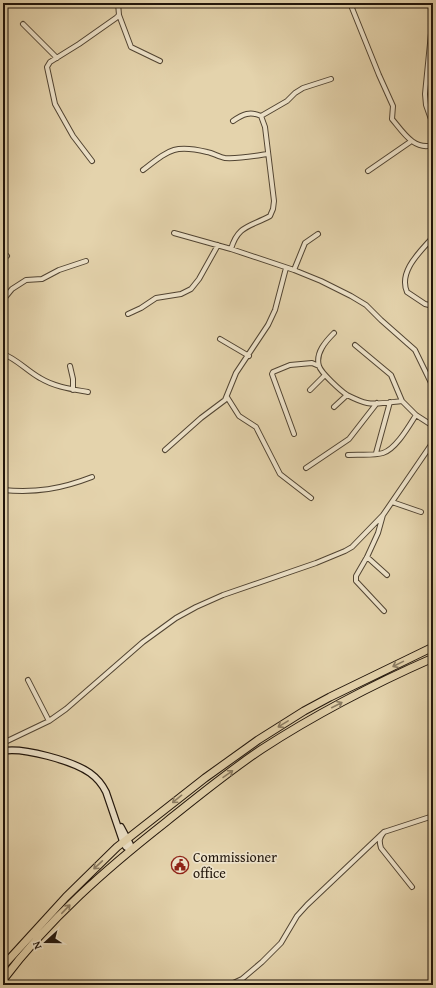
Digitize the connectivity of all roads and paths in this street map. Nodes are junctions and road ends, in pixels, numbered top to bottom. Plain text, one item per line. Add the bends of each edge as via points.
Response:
1 (118, 3) edge
2 (350, 3) edge
3 (433, 13) edge
4 (119, 15) junction
5 (23, 24) dead end
6 (57, 58) junction
7 (160, 61) dead end
8 (331, 79) dead end
9 (261, 116) junction
10 (233, 121) dead end
11 (433, 125) edge
12 (410, 142) junction
13 (433, 145) edge
14 (268, 154) junction
15 (92, 161) dead end
16 (143, 170) dead end
17 (368, 171) dead end
18 (174, 233) dead end
19 (318, 234) dead end
20 (433, 237) edge
21 (218, 245) junction
22 (231, 249) junction
23 (3, 252) edge
24 (7, 256) dead end
25 (86, 260) dead end
26 (286, 268) junction
27 (294, 270) junction
28 (3, 300) edge
29 (433, 307) edge
30 (128, 314) dead end
31 (334, 333) dead end
32 (220, 340) dead end
33 (355, 345) dead end
34 (3, 354) edge
35 (249, 356) junction
36 (70, 366) dead end
37 (319, 366) junction
38 (325, 375) junction
39 (433, 387) edge
40 (73, 390) junction
41 (310, 390) dead end
42 (88, 392) dead end
43 (347, 395) junction
44 (227, 397) junction
45 (402, 401) junction
46 (390, 402) junction
47 (377, 403) junction
48 (334, 407) dead end
49 (416, 415) junction
50 (433, 426) edge
51 (294, 434) dead end
52 (433, 442) edge
53 (165, 450) dead end
54 (376, 453) junction
55 (348, 455) dead end
56 (306, 468) dead end
57 (92, 477) dead end
58 (3, 490) edge
59 (311, 498) dead end
60 (392, 502) junction
61 (421, 512) dead end
62 (383, 515) junction
63 (367, 557) junction
64 (387, 575) dead end
65 (384, 611) dead end
66 (433, 647) edge
67 (433, 658) edge
68 (28, 680) dead end
69 (49, 721) junction
70 (3, 743) edge
71 (3, 751) edge
72 (433, 816) edge
73 (384, 832) junction
74 (125, 841) junction
75 (131, 850) junction
76 (412, 887) dead end
77 (3, 966) edge
78 (3, 980) edge
79 (229, 985) edge

1 - 4 street
2 - 12 street via 393,106 392,119
3 - 11 street via 425,94
4 - 6 street
4 - 7 street via 131,47
5 - 6 street
6 - 15 street via 47,67 55,104 73,136
8 - 9 street via 302,88 287,101
9 - 10 street via 253,112
9 - 14 street
12 - 13 street via 424,146
12 - 17 street
14 - 16 street via 223,158 209,152 180,148 168,151
14 - 22 street via 273,209 270,216 240,231 234,238
18 - 21 street
19 - 27 street via 305,242
20 - 29 street via 408,268 406,283 407,292
21 - 22 street
21 - 30 street via 191,289 181,294 156,298
22 - 26 street
23 - 24 street
25 - 28 street via 42,279 26,280 12,289
26 - 27 street
26 - 35 street via 275,310
27 - 39 street via 366,305 415,350
31 - 37 street via 324,344 319,356
32 - 35 street
33 - 45 street via 391,375
34 - 40 street via 39,378
35 - 44 street via 236,373
36 - 40 street
37 - 38 street
37 - 51 street via 312,363 290,365 272,374
38 - 41 street
38 - 43 street
40 - 42 street
43 - 47 street via 365,402
43 - 48 street
44 - 53 street
44 - 59 street via 239,416 256,427 280,474
45 - 46 street
45 - 49 street
46 - 47 street
46 - 54 street
47 - 56 street via 349,438
49 - 50 street
49 - 54 street via 392,447 384,453
52 - 60 street
54 - 55 street
57 - 58 street via 72,485 47,490
60 - 61 street
60 - 62 street
62 - 63 street
62 - 69 street via 345,551 222,595 176,618 125,658 78,701
63 - 64 street
63 - 65 street via 355,578
66 -> 74 highway via 330,697 278,727 204,778
75 -> 67 highway via 262,750 331,708
68 - 69 street
69 - 70 street
71 - 74 street via 27,752 85,769 102,784
72 - 73 street
73 - 76 street via 379,841 381,848
73 - 79 street via 307,905 297,916 281,943 262,962 242,979
74 - 75 street
74 -> 77 highway via 87,875
78 -> 75 highway via 85,890

